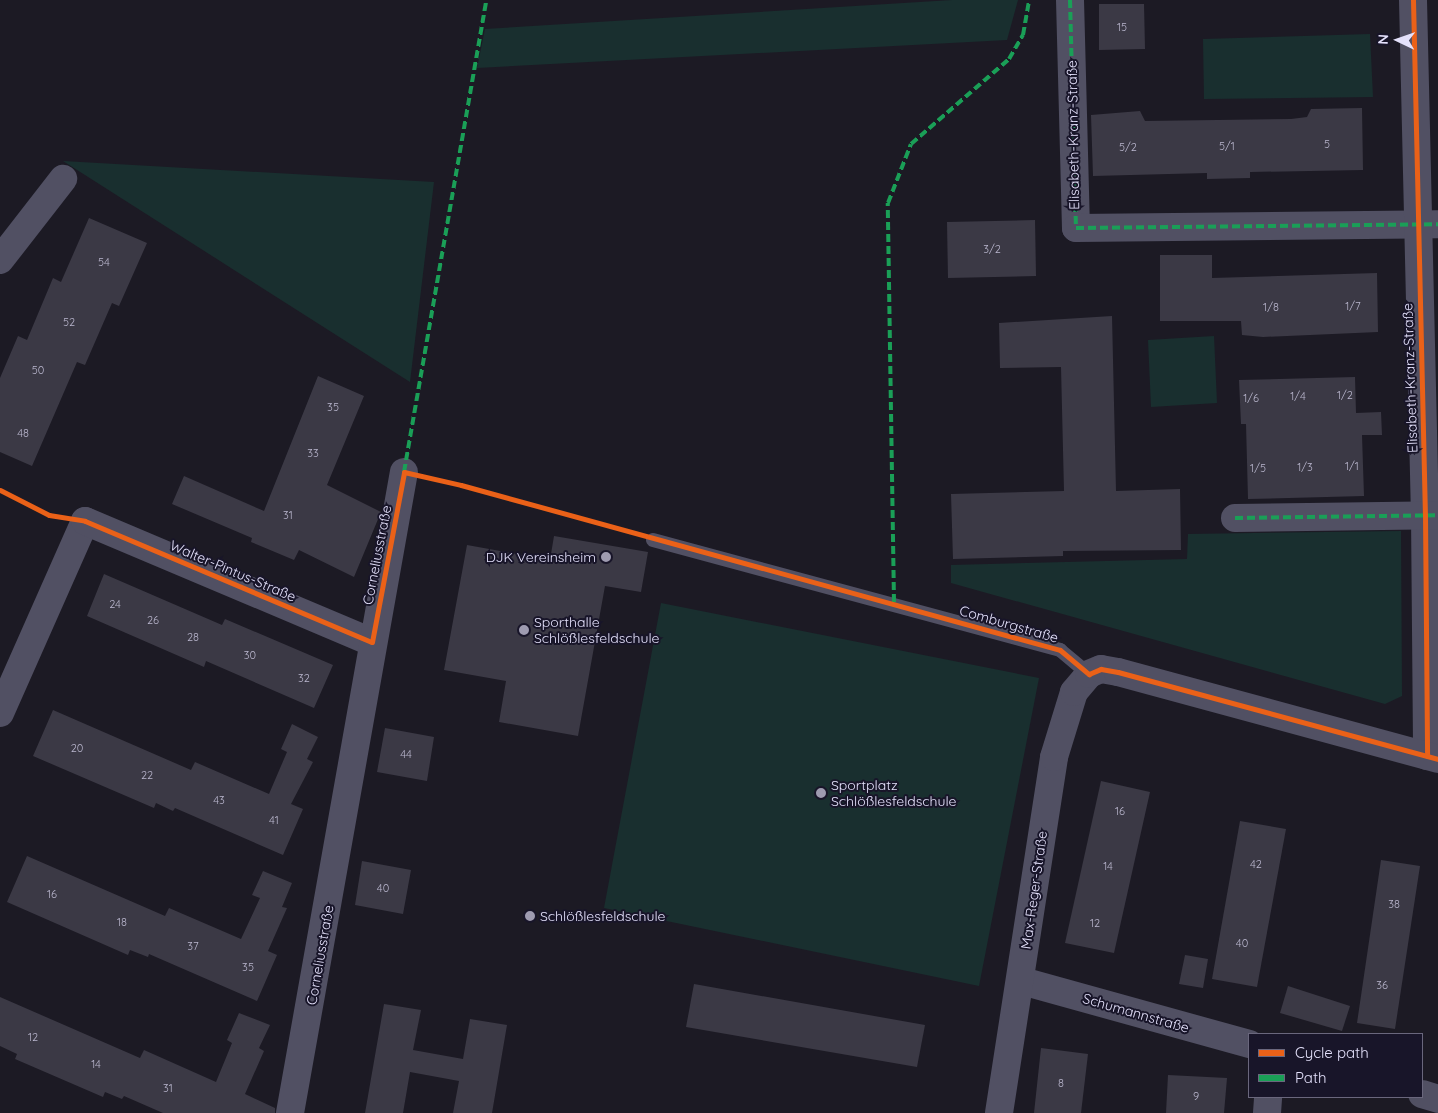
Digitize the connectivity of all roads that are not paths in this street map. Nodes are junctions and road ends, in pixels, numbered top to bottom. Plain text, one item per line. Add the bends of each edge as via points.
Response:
1 (1070, 0) edge
2 (1413, 0) edge
3 (63, 179) dead end
4 (1428, 224) edge
5 (0, 260) edge
6 (404, 472) dead end
7 (1432, 515) edge
8 (1235, 518) dead end
9 (653, 540) dead end
10 (372, 642) junction
11 (1089, 674) junction
12 (0, 713) edge
13 (1432, 758) edge
14 (1022, 981) junction
15 (1248, 1044) edge
16 (1423, 1094) edge
17 (1268, 1098) edge
18 (1438, 1099) edge
19 (290, 1113) edge
20 (999, 1113) edge
21 (1267, 1113) edge

1 - 4 street, Elisabeth-Kranz-Straße via 1076,228
2 - 4 street, Elisabeth-Kranz-Straße
3 - 5 street
4 - 7 street, Elisabeth-Kranz-Straße
6 - 10 street, Corneliusstraße
7 - 8 street
7 - 13 street, Elisabeth-Kranz-Straße
9 - 11 lane, Comburgstraße via 894,602 1060,650
10 - 12 street, Walter-Pintus-Straße via 85,521
10 - 19 street, Corneliusstraße
11 - 13 street via 1101,669 1118,672
11 - 14 street, Max-Reger-Straße via 1074,692 1054,756
14 - 15 street, Schumannstraße
14 - 20 street, Max-Reger-Straße
16 - 18 street
17 - 21 street

